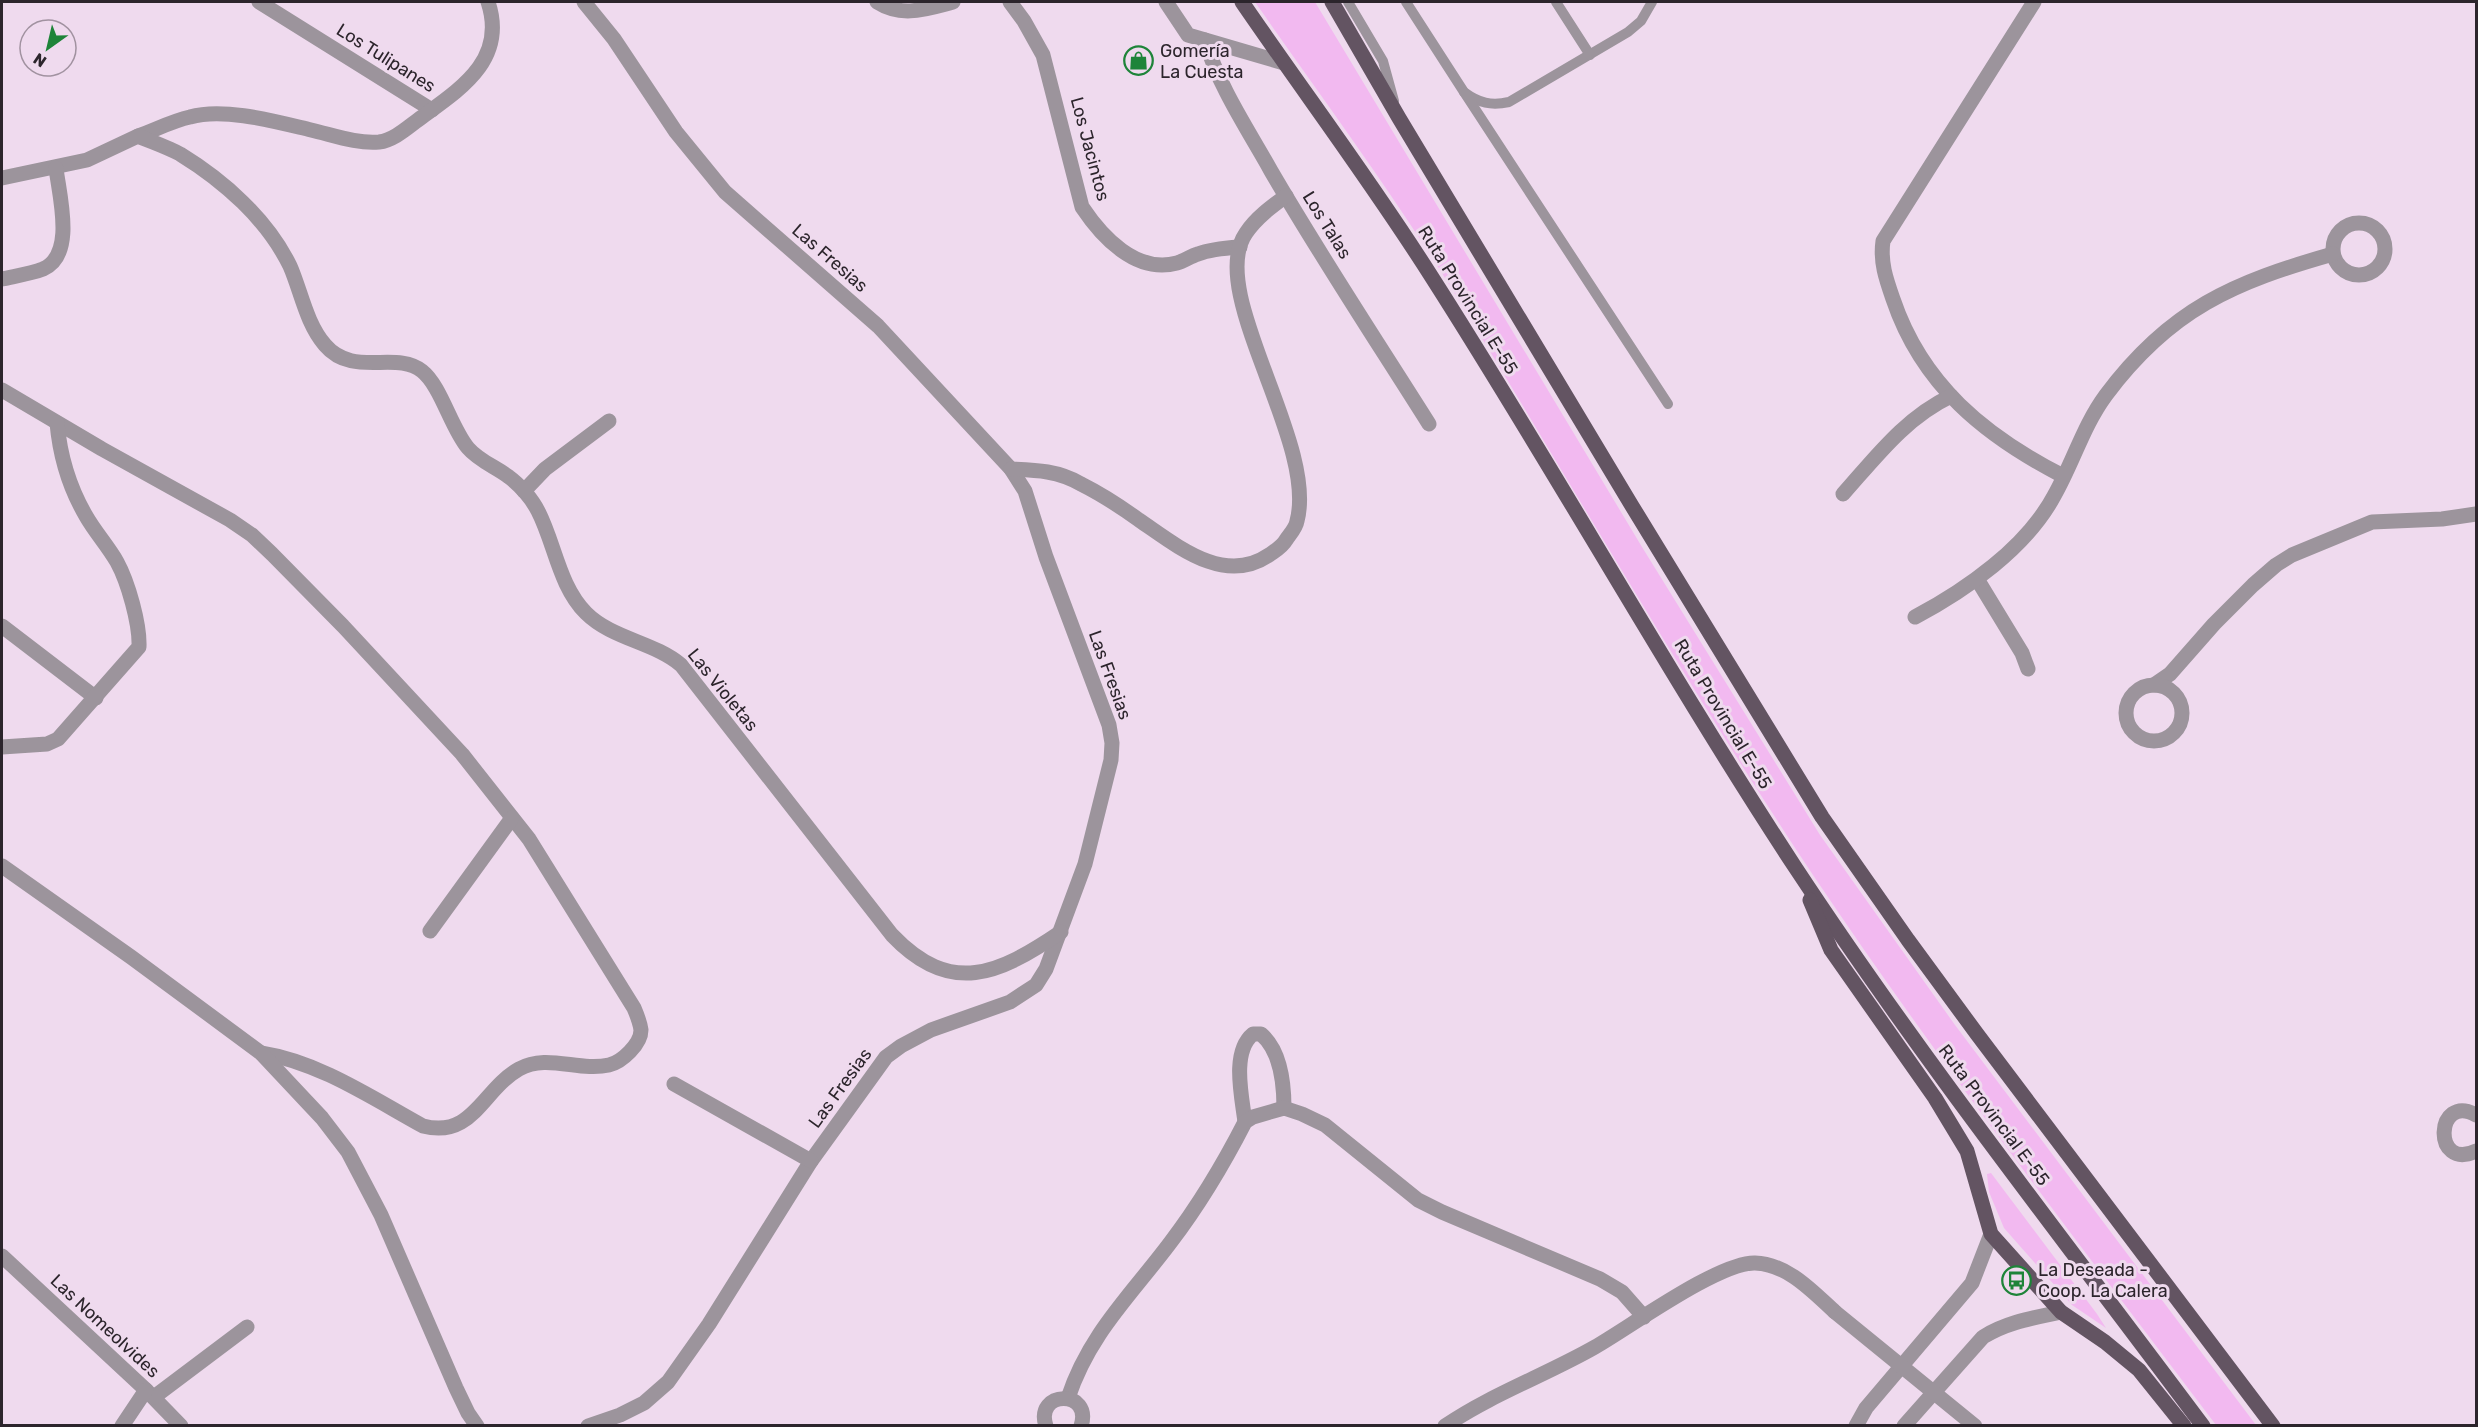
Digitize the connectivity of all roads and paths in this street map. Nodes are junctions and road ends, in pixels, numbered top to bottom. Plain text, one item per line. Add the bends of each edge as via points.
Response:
1 (259, 2) edge
2 (488, 2) edge
3 (584, 2) edge
4 (877, 2) edge
5 (953, 2) edge
6 (1010, 2) edge
7 (1166, 2) edge
8 (1242, 2) edge
9 (1332, 2) edge
10 (1348, 2) edge
11 (1406, 2) edge
12 (1556, 2) edge
13 (1652, 2) edge
14 (2034, 2) edge
15 (1205, 40) junction
16 (1590, 55) junction
17 (1284, 63) junction
18 (1464, 92) junction
19 (432, 110) junction
20 (1399, 118) junction
21 (138, 136) junction
22 (56, 168) junction
23 (2, 178) edge
24 (1286, 196) junction
25 (1240, 247) junction
26 (2333, 254) dead end
27 (2, 279) edge
28 (2, 390) edge
29 (1951, 396) junction
30 (1668, 404) dead end
31 (609, 422) dead end
32 (57, 423) junction
33 (1429, 424) dead end
34 (1011, 469) junction
35 (2063, 476) junction
36 (524, 491) junction
37 (1843, 494) dead end
38 (2476, 514) edge
39 (1977, 579) junction
40 (1915, 617) dead end
41 (2, 626) edge
42 (2028, 669) dead end
43 (2170, 674) junction
44 (2154, 685) junction
45 (2171, 691) junction
46 (96, 698) junction
47 (2, 747) edge
48 (512, 818) junction
49 (2, 866) edge
50 (1797, 870) junction
51 (429, 932) dead end
52 (1061, 932) junction
53 (261, 1053) junction
54 (674, 1084) dead end
55 (1284, 1108) junction
56 (2473, 1110) edge
57 (1245, 1122) junction
58 (2476, 1151) edge
59 (811, 1161) junction
60 (1991, 1234) junction
61 (2, 1256) edge
62 (2061, 1312) junction
63 (1644, 1317) junction
64 (247, 1328) dead end
65 (150, 1394) junction
66 (1068, 1398) junction
67 (1866, 1407) junction
68 (123, 1425) edge
69 (181, 1425) edge
70 (477, 1425) edge
71 (588, 1425) edge
72 (1046, 1425) edge
73 (1081, 1425) edge
74 (1445, 1425) edge
75 (1856, 1425) edge
76 (1865, 1425) edge
77 (1904, 1425) edge
78 (1975, 1425) edge
79 (2184, 1425) edge
80 (2203, 1425) edge
81 (2273, 1425) edge

1 - 19 street, Los Tulipanes
2 - 19 street via 493,17 492,37 476,73 457,93
3 - 34 street, Las Fresias via 614,39 676,132 725,192 878,326
4 - 5 street via 902,12 917,12
6 - 25 street, Los Jacintos via 1043,55 1083,207 1097,228 1139,261 1157,265 1177,263 1215,249
7 - 15 street via 1188,35
8 - 17 main road, Ruta Provincial E-55
9 - 20 main road, Ruta Provincial E-55
10 - 20 lane via 1383,61
11 - 18 lane
12 - 16 lane
13 - 16 lane via 1641,21
14 - 29 street via 1883,241 1884,274 1899,317 1913,345
15 - 17 street
15 - 24 street, Los Talas via 1224,88
16 - 18 lane via 1509,102 1478,102
17 - 50 main road, Ruta Provincial E-55 via 1433,278
18 - 30 lane
19 - 21 street via 381,142 213,114 191,116
20 - 81 main road, Ruta Provincial E-55 via 1841,844 1977,1034
21 - 22 street via 87,160
21 - 36 street, Las Violetas via 179,153 249,208 272,235 290,266 314,327 331,350 355,362 410,364 423,371 470,451
22 - 23 street
22 - 27 street via 64,230 59,255 45,268
24 - 25 street via 1265,211 1245,234
24 - 33 street, Los Talas
25 - 34 street via 1237,274 1243,308 1280,413 1299,483 1297,523 1283,546 1244,566 1209,562 1080,483 1053,472
26 - 35 street via 2233,287 2164,332 2105,396 2089,420
28 - 32 street
29 - 35 street via 1993,435
29 - 37 street via 1913,418
31 - 36 street via 545,469
32 - 46 street via 67,477 86,516 118,563 140,635 139,647
32 - 48 street via 252,535 462,754
34 - 52 street, Las Fresias via 1025,491 1109,725 1112,743 1094,832
35 - 39 street via 2047,508 2006,554
36 - 52 street, Las Violetas via 538,511 571,592 586,614 668,654 681,665 910,954 949,973 983,971 1006,965
38 - 43 street via 2372,522 2292,555 2253,585
39 - 40 street
39 - 42 street
41 - 46 street
43 - 44 street
43 - 45 street
44 - 45 street
44 - 45 street via 2137,691 2127,705 2127,722 2146,740 2165,739 2179,726 2181,707
46 - 47 street via 57,739 47,744
48 - 51 street
48 - 53 street via 529,839 639,1020 641,1033 622,1059 609,1065 533,1063 502,1083 465,1121 437,1130 323,1073
49 - 53 street
50 - 60 main road via 1831,950 1947,1115 1967,1151
50 - 80 main road, Ruta Provincial E-55 via 1970,1117
52 - 59 street, Las Fresias via 1046,969 1036,985 1023,995 931,1030 886,1057
53 - 70 street via 348,1152
54 - 59 street
55 - 57 street
55 - 57 street via 1284,1091 1273,1048 1261,1034 1253,1034 1247,1039 1241,1063
55 - 63 street via 1325,1125 1418,1200 1600,1279 1622,1292
56 - 58 street via 2458,1112 2447,1120 2444,1139 2457,1153
57 - 66 street via 1204,1196 1090,1346
59 - 71 street, Las Fresias via 668,1382 644,1403
60 - 62 main road
60 - 67 street via 1972,1283
61 - 65 street, Las Nomeolvides
62 - 77 street via 2013,1322 1983,1337
62 - 79 main road via 2139,1370
63 - 74 street
63 - 78 street, bridge via 1737,1266 1755,1263 1792,1275
64 - 65 street
65 - 68 street
65 - 69 street, Las Nomeolvides
66 - 72 street via 1050,1403 1044,1414
66 - 73 street via 1082,1411
67 - 75 street
67 - 76 street

